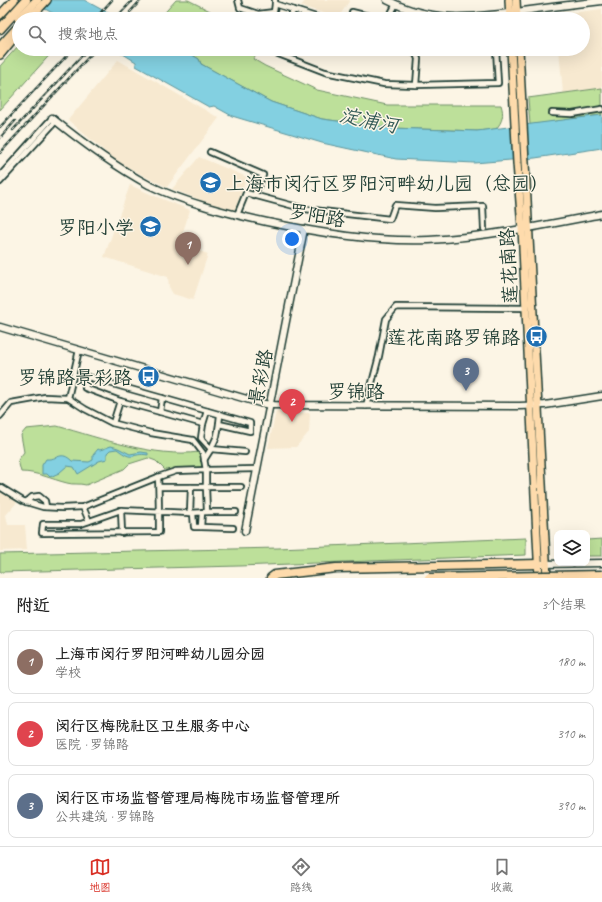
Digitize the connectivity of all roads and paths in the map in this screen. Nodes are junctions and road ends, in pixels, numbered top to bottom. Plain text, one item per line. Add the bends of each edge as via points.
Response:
1 (14, 0) edge
2 (26, 0) edge
3 (37, 0) edge
4 (47, 0) edge
5 (238, 0) edge
6 (386, 0) edge
7 (509, 0) edge
8 (516, 0) edge
9 (602, 1) edge
10 (275, 2) edge
11 (396, 4) junction
12 (294, 10) joint
13 (37, 11) edge
14 (15, 12) edge
15 (26, 12) edge
16 (252, 12) edge
17 (274, 12) edge
18 (300, 12) edge
19 (392, 12) edge
20 (418, 12) edge
21 (512, 12) edge
22 (514, 12) edge
23 (537, 12) edge
24 (0, 15) edge
25 (12, 16) edge
26 (12, 27) edge
27 (0, 29) edge
28 (12, 34) edge
29 (0, 40) edge
30 (12, 40) edge
31 (0, 47) edge
32 (0, 55) edge
33 (284, 56) edge
34 (417, 56) edge
35 (496, 56) edge
36 (511, 56) edge
37 (519, 56) edge
38 (416, 85) junction
39 (602, 109) edge
40 (552, 113) dead end
41 (54, 119) joint
42 (210, 152) dead end
43 (9, 170) junction
44 (0, 176) edge
45 (0, 182) edge
46 (254, 196) junction
47 (602, 214) edge
48 (237, 215) junction
49 (526, 228) junction
50 (304, 229) junction
51 (484, 229) dead end
52 (526, 308) junction
53 (0, 327) edge
54 (79, 350) junction
55 (602, 396) edge
56 (68, 398) junction
57 (162, 398) junction
58 (120, 401) junction
59 (270, 405) junction
60 (366, 406) junction
61 (534, 406) junction
62 (207, 411) junction
63 (160, 412) junction
64 (220, 415) junction
65 (0, 416) edge
66 (113, 423) junction
67 (203, 424) junction
68 (220, 424) junction
69 (211, 449) junction
70 (245, 452) dead end
71 (204, 460) junction
72 (257, 468) junction
73 (206, 470) junction
74 (158, 477) junction
75 (0, 487) edge
76 (159, 487) junction
77 (191, 487) junction
78 (206, 487) junction
79 (241, 487) dead end
80 (26, 502) junction
81 (46, 507) junction
82 (83, 507) junction
83 (121, 510) junction
84 (159, 512) junction
85 (204, 512) junction
86 (236, 512) dead end
87 (192, 513) junction
88 (89, 521) junction
89 (201, 527) junction
90 (233, 528) dead end
91 (245, 531) dead end
92 (122, 533) junction
93 (590, 563) edge
94 (602, 563) edge
95 (542, 564) junction
96 (554, 564) edge
97 (586, 566) edge
98 (602, 575) edge
99 (271, 578) edge
100 (429, 578) edge
101 (539, 578) edge
102 (547, 578) edge
103 (584, 578) edge

1 - 24 main road
2 - 14 highway
3 - 15 highway
4 - 13 main road
5 - 16 street via 240,8
6 - 11 street
7 - 21 main road
8 - 22 main road
9 - 23 street
10 - 12 street
10 - 17 street
11 - 19 street
11 - 20 street
12 - 18 street
25 - 27 highway
26 - 29 highway
28 - 31 highway
30 - 32 main road
33 - 38 street via 325,72 384,84
34 - 38 street
35 - 38 street via 498,83
36 - 49 main road, 莲花南路 via 517,163
37 - 49 main road, 莲花南路 via 526,163
39 - 40 street via 572,114
41 - 43 street
41 - 48 street, 罗阳路 via 106,159 151,186
42 - 46 street via 263,175
43 - 44 street
43 - 45 street
46 - 48 street via 246,193
46 - 51 street via 305,209 390,219 395,205 435,208 483,206
47 - 49 street, 罗阳路
48 - 50 street, 罗阳路
49 - 50 street, 罗阳路 via 460,237 400,240 368,239
49 - 52 main road, 莲花南路
49 - 61 main road, 莲花南路
50 - 59 street, 景彩路
52 - 60 street via 396,307 386,318
52 - 61 main road, 莲花南路
53 - 54 street, 罗锦路
54 - 56 street
54 - 59 street, 罗锦路
55 - 61 street, 罗锦路
56 - 65 street via 45,397 11,402
56 - 66 street
57 - 58 street via 88,377 85,388
57 - 62 street
57 - 63 street
58 - 63 street
58 - 66 street
59 - 60 street, 罗锦路
59 - 72 street, 景彩路
60 - 61 street, 罗锦路
61 - 95 main road, 莲花南路
62 - 64 street
62 - 67 street
63 - 67 street
64 - 68 street
64 - 68 street via 250,423 250,431
66 - 71 street via 193,440 203,453
67 - 69 street via 201,438
68 - 69 street
69 - 70 street
69 - 71 street
71 - 73 street
72 - 73 street
72 - 91 street, 景彩路
73 - 74 street via 176,471
73 - 78 street
74 - 76 street
74 - 82 street
75 - 80 street
76 - 77 street
76 - 84 street
77 - 78 street
77 - 87 street
78 - 79 street
78 - 85 street
80 - 81 street
80 - 81 street via 32,497 39,496 45,501
81 - 82 street
82 - 88 street
83 - 84 street
83 - 88 street
83 - 92 street
84 - 87 street
84 - 92 street via 159,532
85 - 86 street
85 - 87 street
85 - 89 street
87 - 89 street via 194,527
88 - 92 street via 81,524 43,524 42,533
89 - 90 street
93 - 94 street
95 - 96 street
95 - 99 highway via 336,568 275,575
95 - 101 main road, 莲花南路
95 - 102 main road, 莲花南路
97 - 103 street
98 - 100 highway, bridge

